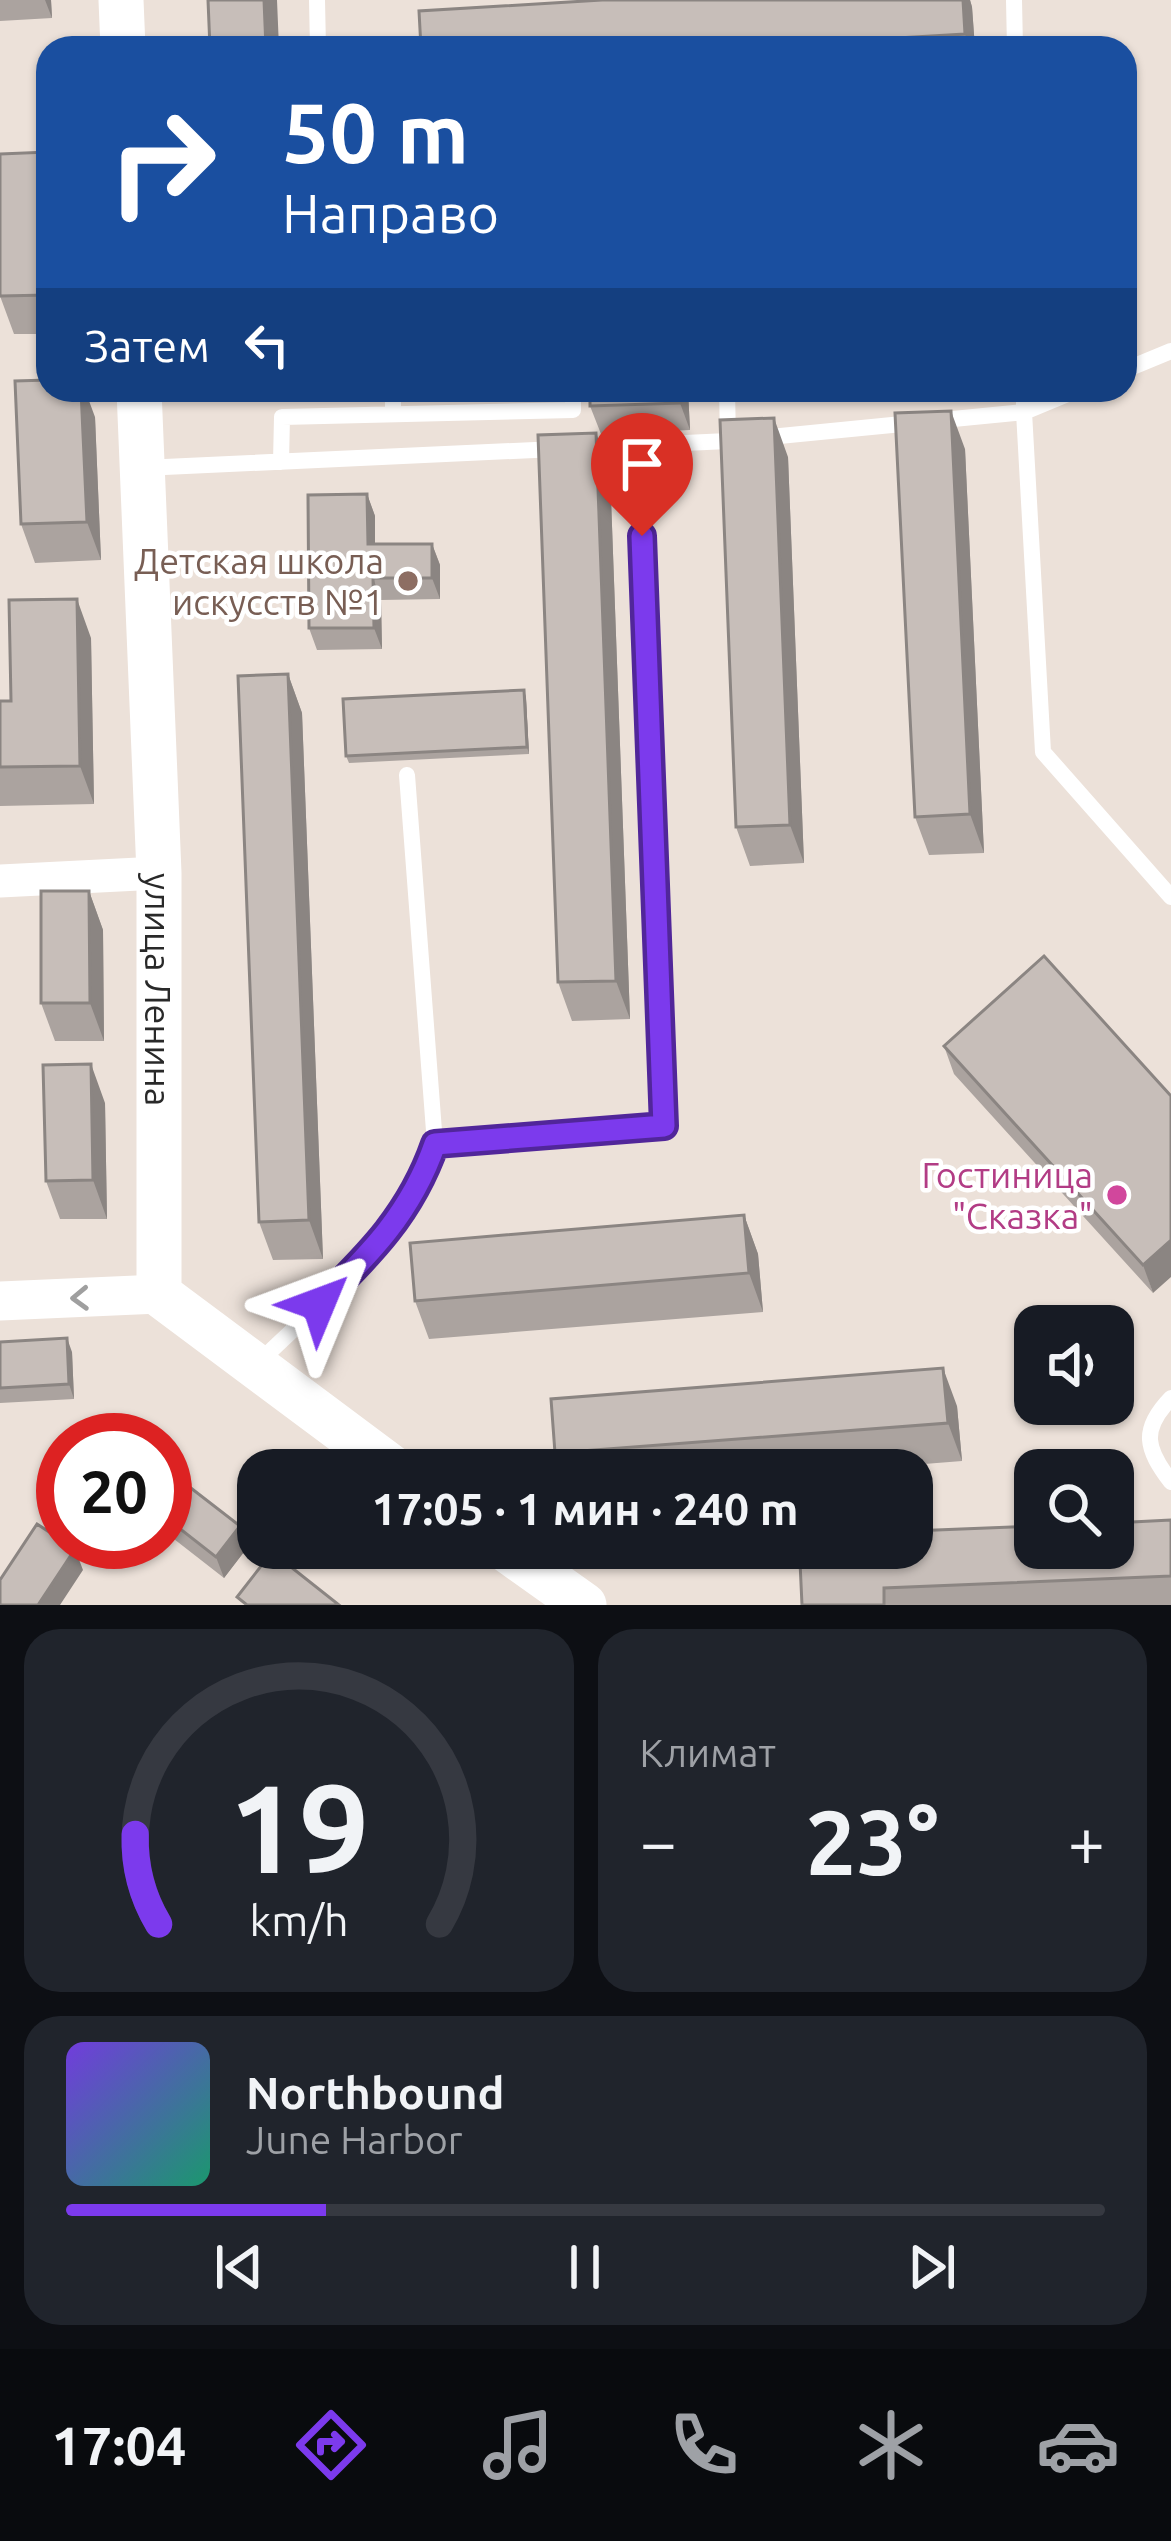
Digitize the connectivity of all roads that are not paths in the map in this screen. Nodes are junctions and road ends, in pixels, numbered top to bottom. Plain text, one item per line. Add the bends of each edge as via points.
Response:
1 (121, 0) edge
2 (317, 0) edge
3 (1014, 0) edge
4 (122, 36) edge
5 (318, 36) edge
6 (1015, 36) edge
7 (1171, 351) edge
8 (1137, 365) edge
9 (139, 402) edge
10 (393, 402) edge
11 (573, 402) edge
12 (727, 402) edge
13 (1024, 402) edge
14 (1048, 402) edge
15 (1024, 412) junction
16 (393, 413) junction
17 (728, 441) junction
18 (639, 445) junction
19 (281, 462) junction
20 (142, 468) junction
21 (407, 775) dead end
22 (159, 873) junction
23 (0, 881) edge
24 (1171, 897) edge
25 (435, 1144) junction
26 (159, 1294) junction
27 (0, 1301) edge
28 (253, 1368) junction
29 (1171, 1399) edge
30 (366, 1449) edge
31 (1171, 1482) edge
32 (533, 1569) edge
33 (584, 1605) edge

1 - 4 main road
2 - 5 lane
3 - 6 lane
7 - 8 lane
9 - 20 main road, улица Ленина
10 - 16 lane
11 - 16 lane via 573,410
12 - 17 lane
13 - 15 lane
14 - 15 lane
15 - 17 lane
15 - 24 lane via 1042,752
16 - 19 lane via 282,417
17 - 18 lane
18 - 19 lane
18 - 25 lane via 664,1126
19 - 20 lane
20 - 22 main road, улица Ленина
21 - 25 lane
22 - 23 street
22 - 26 main road, улица Ленина
25 - 28 lane via 420,1187 386,1239
26 -> 27 street
26 - 28 main road
28 - 30 main road
29 - 31 lane via 1150,1421 1147,1437
32 - 33 main road

